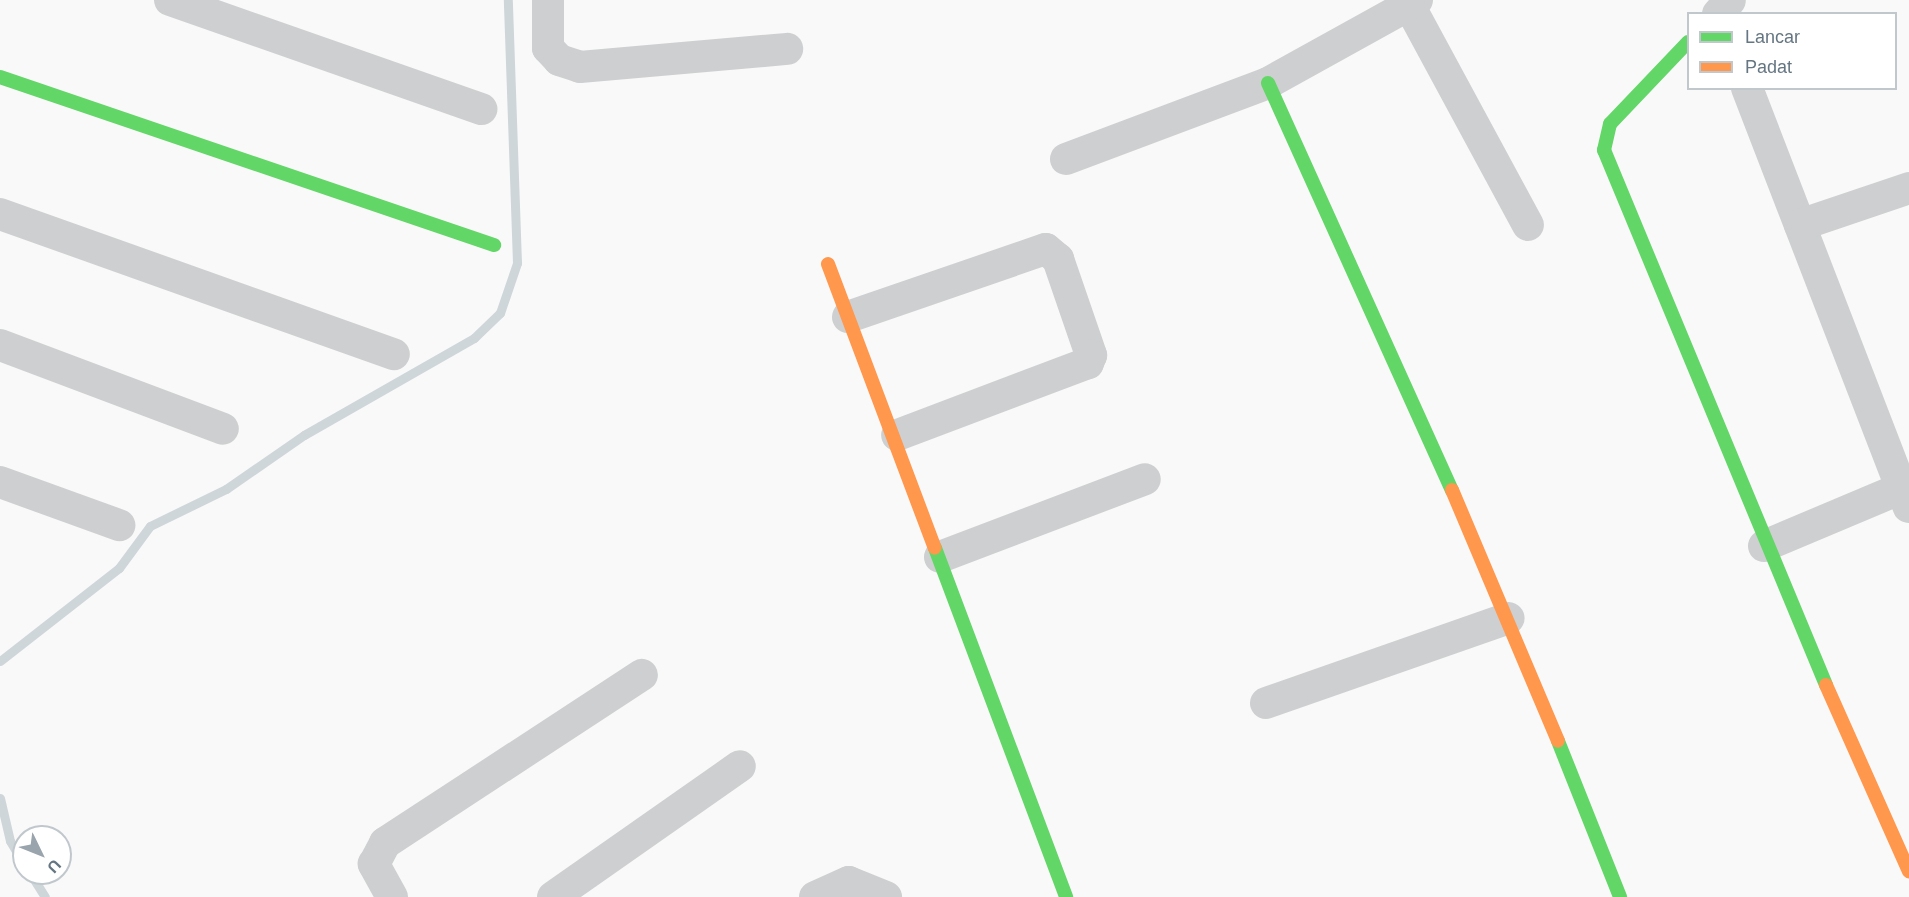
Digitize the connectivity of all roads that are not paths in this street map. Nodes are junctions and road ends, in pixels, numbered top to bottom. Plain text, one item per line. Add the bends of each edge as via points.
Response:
1 (170, 0) edge
2 (548, 0) edge
3 (1730, 0) edge
4 (1413, 2) edge
5 (1720, 12) edge
6 (1687, 44) edge
7 (787, 49) dead end
8 (0, 77) edge
9 (1268, 83) junction
10 (1748, 90) edge
11 (482, 110) dead end
12 (1066, 159) dead end
13 (1909, 188) edge
14 (0, 213) edge
15 (1528, 225) dead end
16 (1800, 225) junction
17 (494, 245) dead end
18 (828, 264) dead end
19 (848, 317) junction
20 (0, 345) edge
21 (394, 354) dead end
22 (223, 429) dead end
23 (897, 435) junction
24 (1145, 479) dead end
25 (0, 482) edge
26 (1905, 498) edge
27 (119, 525) dead end
28 (1764, 546) junction
29 (940, 557) junction
30 (1509, 618) junction
31 (642, 675) dead end
32 (1266, 703) dead end
33 (740, 766) dead end
34 (1909, 871) edge
35 (392, 897) edge
36 (553, 897) edge
37 (815, 897) edge
38 (886, 897) edge
39 (1066, 897) edge
40 (1620, 897) edge

1 - 11 street
2 - 7 street via 548,48 558,60 580,67
3 - 5 street
4 - 9 street
4 - 15 street
6 - 28 street via 1610,124 1604,150
8 - 17 street
9 - 12 street
9 - 30 street
10 - 16 street
13 - 16 street
14 - 21 street
16 - 26 street
18 - 19 street
19 - 23 street
19 - 23 street via 1046,249 1058,259 1091,356 1086,366
20 - 22 street
23 - 29 street
24 - 29 street
25 - 27 street
26 - 28 street
28 - 34 street
29 - 39 street
30 - 32 street
30 - 40 street
31 - 35 street via 385,843 374,864
33 - 36 street
37 - 38 street via 849,882

